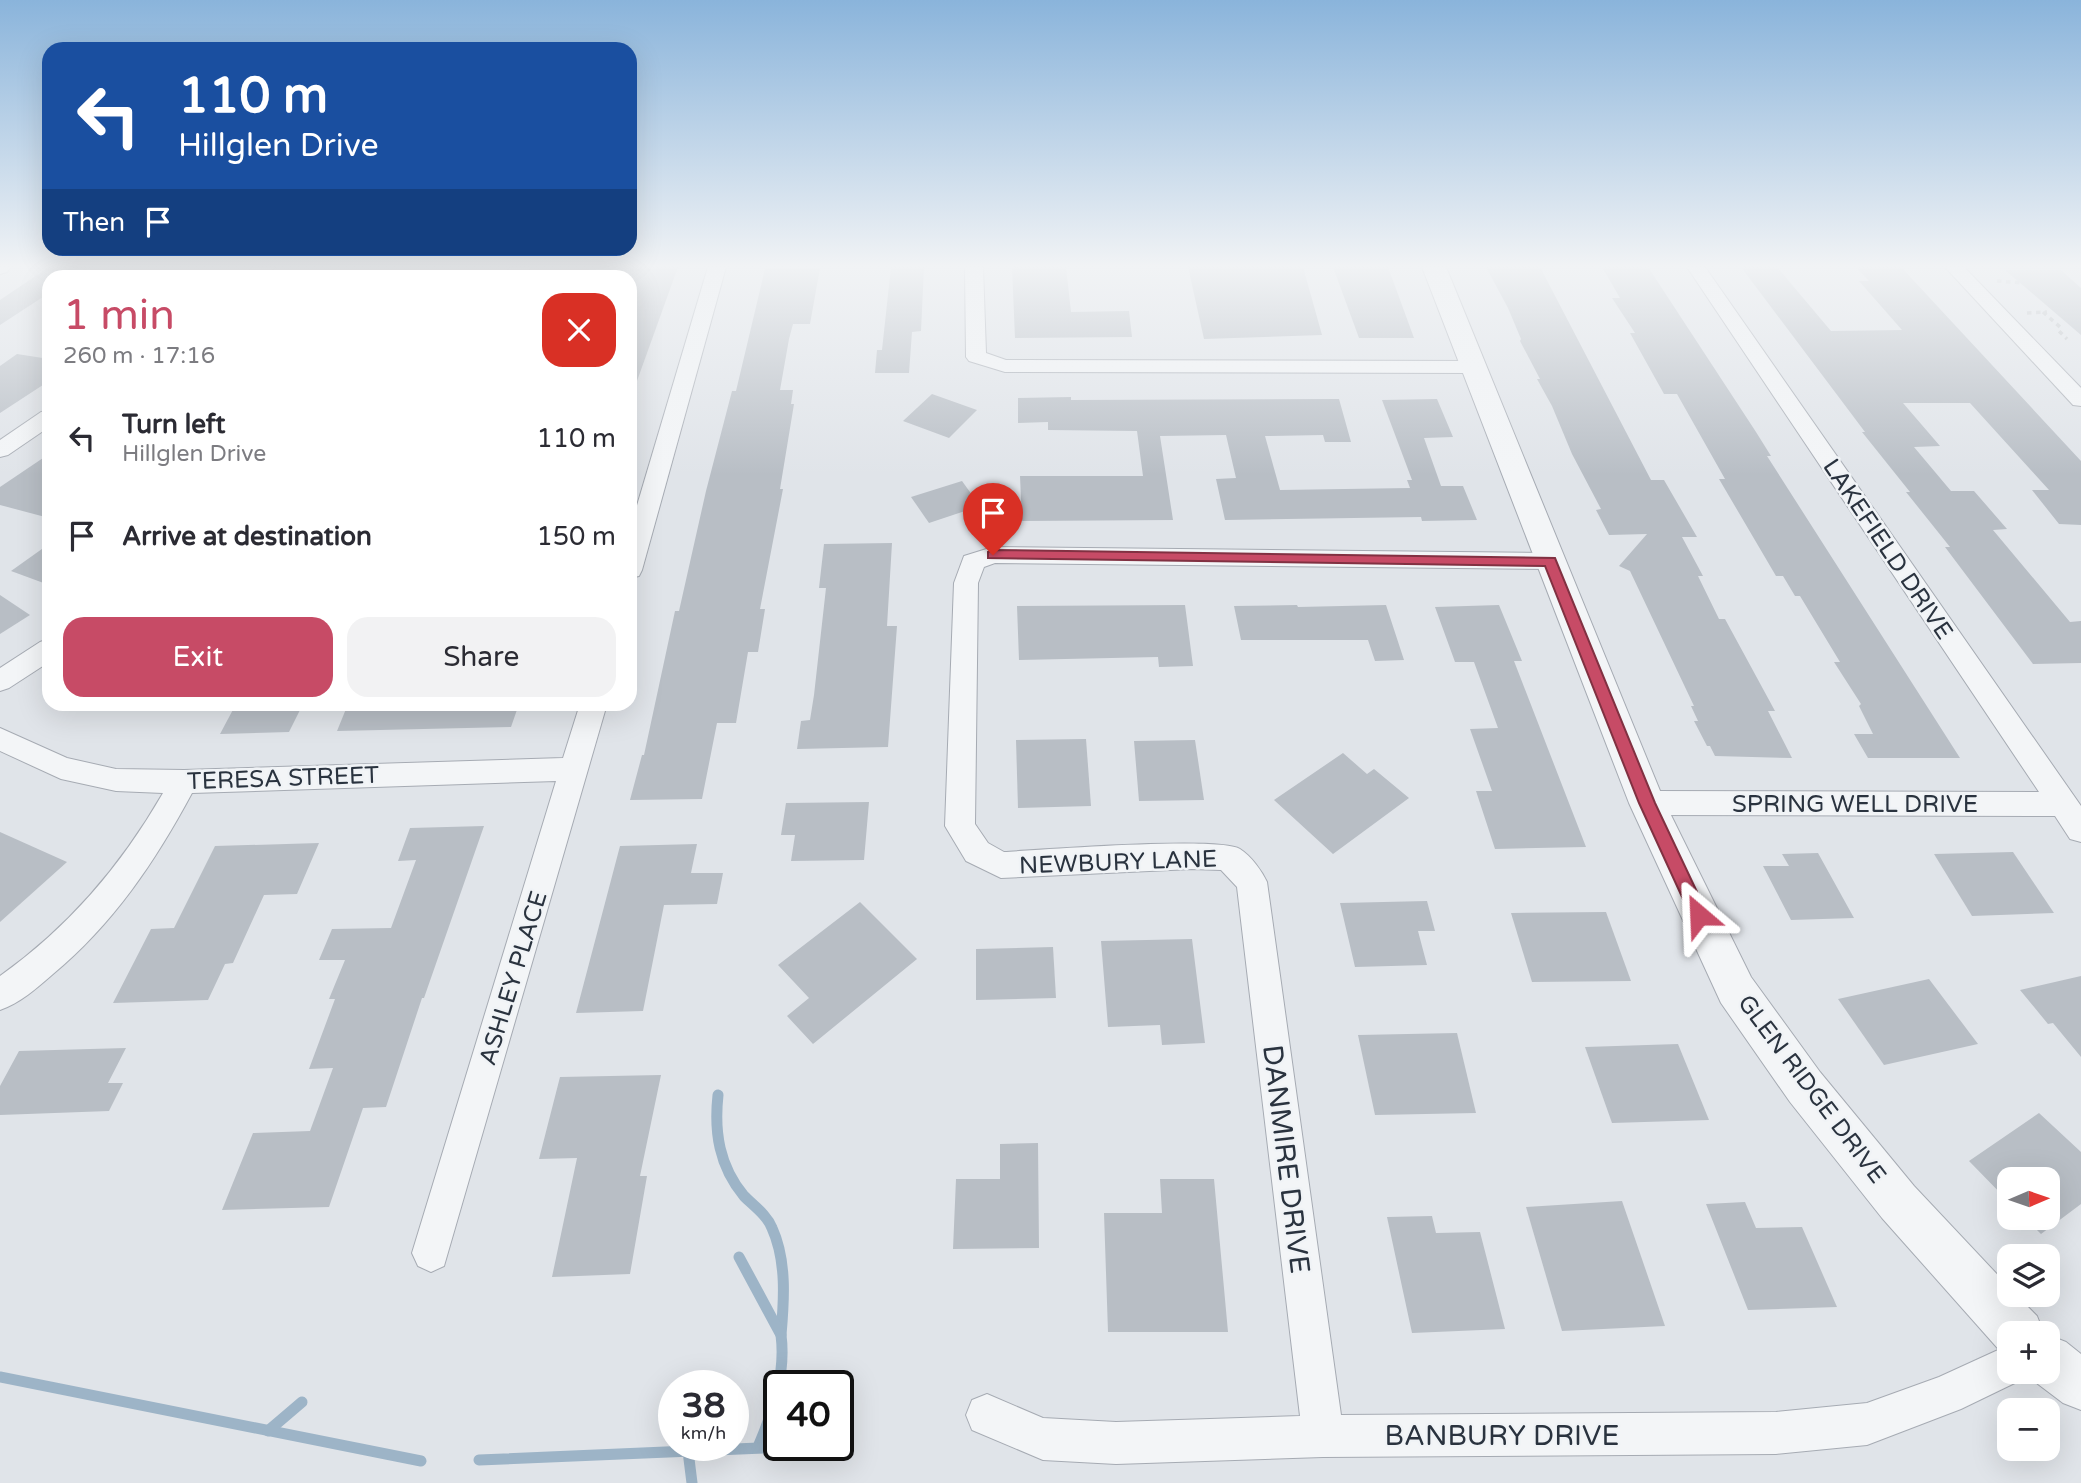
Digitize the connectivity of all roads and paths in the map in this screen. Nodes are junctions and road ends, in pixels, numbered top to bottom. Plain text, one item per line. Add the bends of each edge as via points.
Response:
1 (696, 336) edge
2 (974, 336) edge
3 (1462, 336) edge
4 (1743, 336) edge
5 (2020, 336) edge
6 (2064, 336) edge
7 (2067, 339) dead end
8 (1474, 367) junction
9 (2081, 400) edge
10 (42, 421) edge
11 (0, 450) edge
12 (637, 518) edge
13 (1550, 561) junction
14 (42, 654) edge
15 (0, 681) edge
16 (591, 711) edge
17 (0, 738) edge
18 (575, 769) junction
19 (184, 782) junction
20 (1647, 803) junction
21 (2063, 804) junction
22 (2081, 830) edge
23 (1252, 882) joint
24 (0, 995) edge
25 (431, 1253) dead end
26 (2007, 1321) edge
27 (2060, 1369) edge
28 (1997, 1371) edge
29 (2081, 1385) edge
30 (988, 1415) dead end
31 (1322, 1436) junction

1 - 12 street
2 - 8 street via 976,358 1005,366
3 - 8 street, GLEN RIDGE DRIVE
4 - 21 street, LAKEFIELD DRIVE
5 - 9 street
6 - 7 path
8 - 13 street, GLEN RIDGE DRIVE
10 - 11 street
13 - 20 street, GLEN RIDGE DRIVE
13 - 23 street, NEWBURY LANE via 993,555 973,562 966,583 960,826 977,852 1001,865 1192,856 1229,859
14 - 15 street
16 - 18 street, ASHLEY PLACE
17 - 19 street, TERESA STREET via 34,757 86,775
18 - 19 street, TERESA STREET
18 - 25 street, ASHLEY PLACE
19 - 24 street via 138,862 105,905 67,943
20 - 21 street, SPRING WELL DRIVE
20 - 26 street, GLEN RIDGE DRIVE via 1736,990 1805,1087 1898,1202
21 - 22 street, LAKEFIELD DRIVE
23 - 31 street, DANMIRE DRIVE
27 - 29 street
28 - 31 street, BANBURY DRIVE via 1867,1424 1776,1433
30 - 31 street, BANBURY DRIVE via 1044,1439 1116,1443

